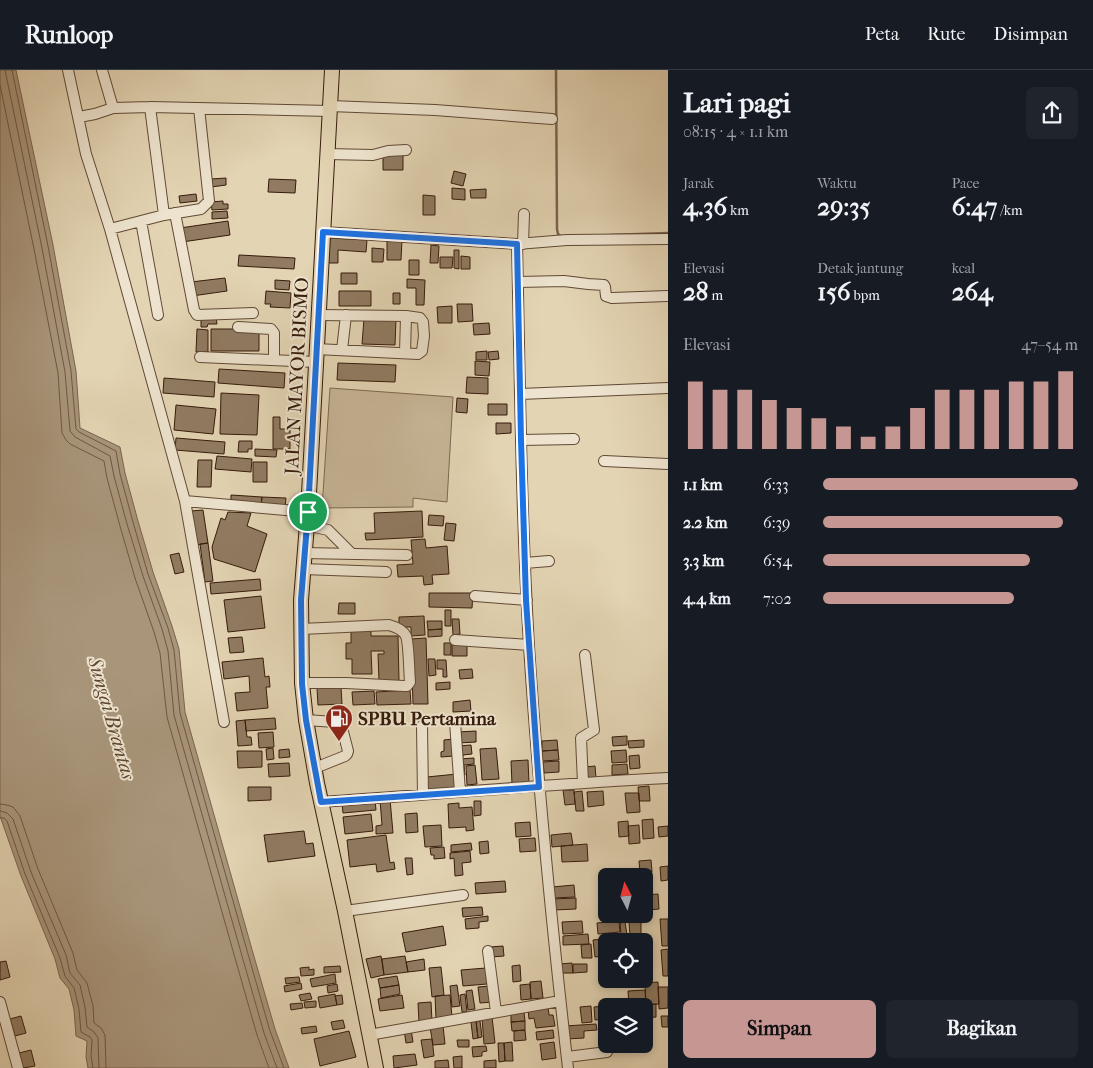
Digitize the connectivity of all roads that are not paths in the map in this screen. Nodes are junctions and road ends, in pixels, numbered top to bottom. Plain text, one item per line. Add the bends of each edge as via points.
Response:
1 (68, 70) edge
2 (102, 70) edge
3 (332, 70) edge
4 (150, 107) junction
5 (113, 108) junction
6 (199, 108) junction
7 (330, 109) junction
8 (79, 117) junction
9 (552, 119) dead end
10 (406, 150) dead end
11 (327, 154) junction
12 (175, 213) junction
13 (524, 214) dead end
14 (164, 215) junction
15 (141, 221) junction
16 (110, 229) junction
17 (323, 232) junction
18 (668, 239) edge
19 (520, 244) junction
20 (518, 282) junction
21 (668, 296) edge
22 (253, 313) dead end
23 (318, 314) junction
24 (158, 315) dead end
25 (346, 315) junction
26 (406, 316) junction
27 (238, 327) dead end
28 (342, 350) junction
29 (404, 353) junction
30 (316, 356) junction
31 (200, 357) dead end
32 (274, 360) junction
33 (668, 388) edge
34 (520, 394) junction
35 (574, 439) dead end
36 (521, 440) junction
37 (604, 461) dead end
38 (668, 464) edge
39 (186, 501) junction
40 (307, 518) junction
41 (304, 553) junction
42 (352, 554) junction
43 (407, 555) dead end
44 (549, 561) dead end
45 (525, 563) junction
46 (303, 569) junction
47 (386, 572) dead end
48 (474, 596) dead end
49 (526, 600) junction
50 (301, 629) junction
51 (455, 640) dead end
52 (529, 645) junction
53 (585, 655) dead end
54 (302, 684) junction
55 (306, 720) junction
56 (224, 722) dead end
57 (455, 722) dead end
58 (422, 726) dead end
59 (315, 768) junction
60 (668, 778) edge
61 (583, 783) junction
62 (539, 787) junction
63 (460, 792) junction
64 (423, 795) junction
65 (321, 802) junction
66 (463, 895) dead end
67 (345, 911) junction
68 (488, 951) dead end
69 (560, 1001) junction
70 (0, 1002) edge
71 (496, 1012) junction
72 (369, 1035) junction
73 (599, 1053) edge
74 (567, 1057) junction
75 (18, 1068) edge
76 (376, 1068) edge
77 (568, 1068) edge

1 - 8 street
2 - 5 street
3 - 7 main road, JALAN MAYOR BISMO
4 - 5 street
4 - 6 street
4 - 14 street
5 - 8 street
6 - 7 street
6 - 12 street via 209,201 201,209
7 - 9 street via 435,110
7 - 11 main road, JALAN MAYOR BISMO
8 - 16 street via 86,154
10 - 11 street via 373,156
11 - 17 main road, JALAN MAYOR BISMO
12 - 14 street
12 - 22 street via 197,315
13 - 19 street
14 - 15 street
15 - 16 street
15 - 24 street
16 - 39 street
17 - 19 street
17 - 23 main road, JALAN MAYOR BISMO
18 - 19 street
19 - 20 street
20 - 21 street via 564,281 604,285 606,296 612,298
20 - 34 street
23 - 25 street
23 - 30 main road, JALAN MAYOR BISMO
25 - 26 street
25 - 28 street
26 - 29 street
26 - 29 street via 422,320 424,336 422,351 418,354
27 - 32 street via 271,328 274,332
28 - 29 street
28 - 30 street
30 - 32 street
30 - 40 main road, JALAN MAYOR BISMO
31 - 32 street
33 - 34 street
34 - 36 street
35 - 36 street
36 - 45 street
37 - 38 street
39 - 40 street
39 - 56 street
40 - 41 main road, JALAN MAYOR BISMO
40 - 42 street via 328,530
41 - 42 street
41 - 46 main road, JALAN MAYOR BISMO
42 - 43 street
44 - 45 street
45 - 49 street
46 - 47 street
46 - 50 main road, JALAN MAYOR BISMO
48 - 49 street
49 - 52 street
50 - 54 main road, JALAN MAYOR BISMO
50 - 54 street via 396,627 407,638 410,682 407,686
51 - 52 street
52 - 62 street
53 - 61 street via 594,730 581,738
54 - 55 main road, JALAN MAYOR BISMO
55 - 59 main road, JALAN MAYOR BISMO
55 - 59 street via 341,724 348,750 345,756
57 - 63 street
58 - 64 street
59 - 65 main road, JALAN MAYOR BISMO
60 - 61 street
61 - 62 street
62 - 63 street
62 - 69 street
63 - 64 street
64 - 65 street
65 - 67 main road, JALAN MAYOR BISMO
66 - 67 street
67 - 72 main road, JALAN MAYOR BISMO
68 - 71 street
69 - 71 street
69 - 74 street
70 - 75 street
71 - 72 street
72 - 76 main road, JALAN MAYOR BISMO
73 - 74 street
74 - 77 street

